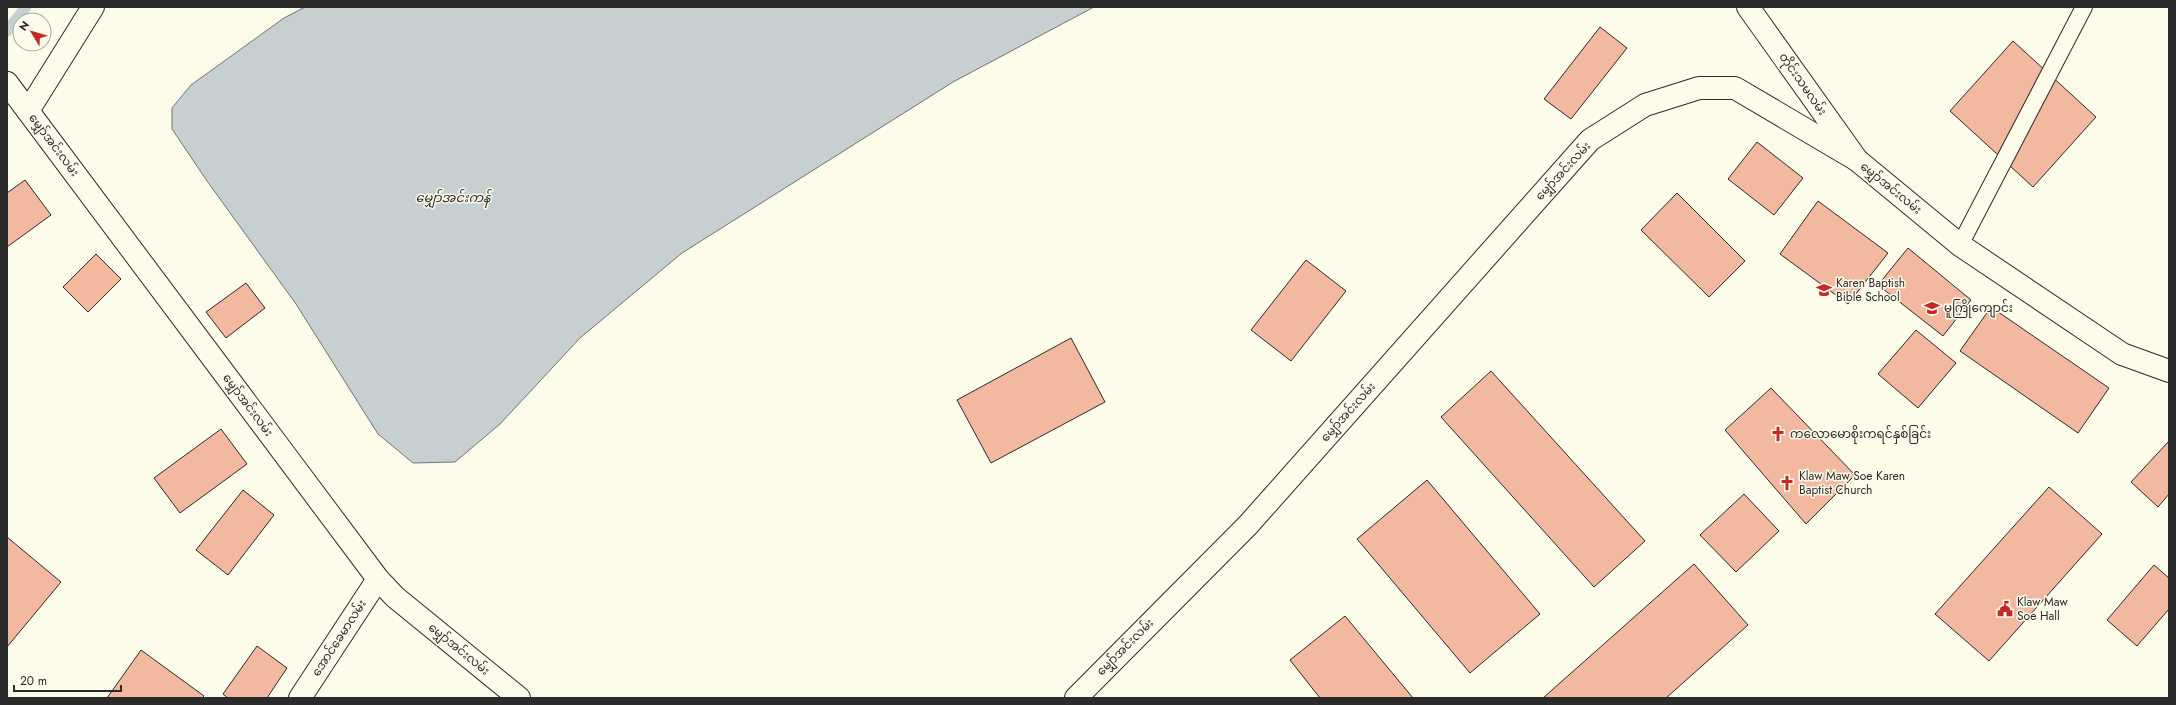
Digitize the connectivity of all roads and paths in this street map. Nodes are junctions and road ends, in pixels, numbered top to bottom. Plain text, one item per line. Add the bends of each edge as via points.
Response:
1 (93, 7) edge
2 (1748, 7) edge
3 (2084, 7) edge
4 (7, 83) edge
5 (28, 111) junction
6 (1857, 160) junction
7 (1960, 245) junction
8 (2169, 371) edge
9 (378, 579) junction
10 (300, 698) edge
11 (520, 698) edge
12 (1076, 698) edge

1 - 5 street
2 - 6 street, တိုင်းသမလမ်း
3 - 7 lane
4 - 5 street, မျှော်အင်းလမ်း
5 - 9 street, မျှော်အင်းလမ်း
6 - 7 street, မျှော်အင်းလမ်း
6 - 12 street, မျှော်အင်းလမ်း via 1735,88 1699,88 1645,105 1590,140 1248,525
7 - 8 street, မျှော်အင်းလမ်း via 2122,354
9 - 10 street, အောင်ခေမာလမ်း
9 - 11 street, မျှော်အင်းလမ်း via 395,597

